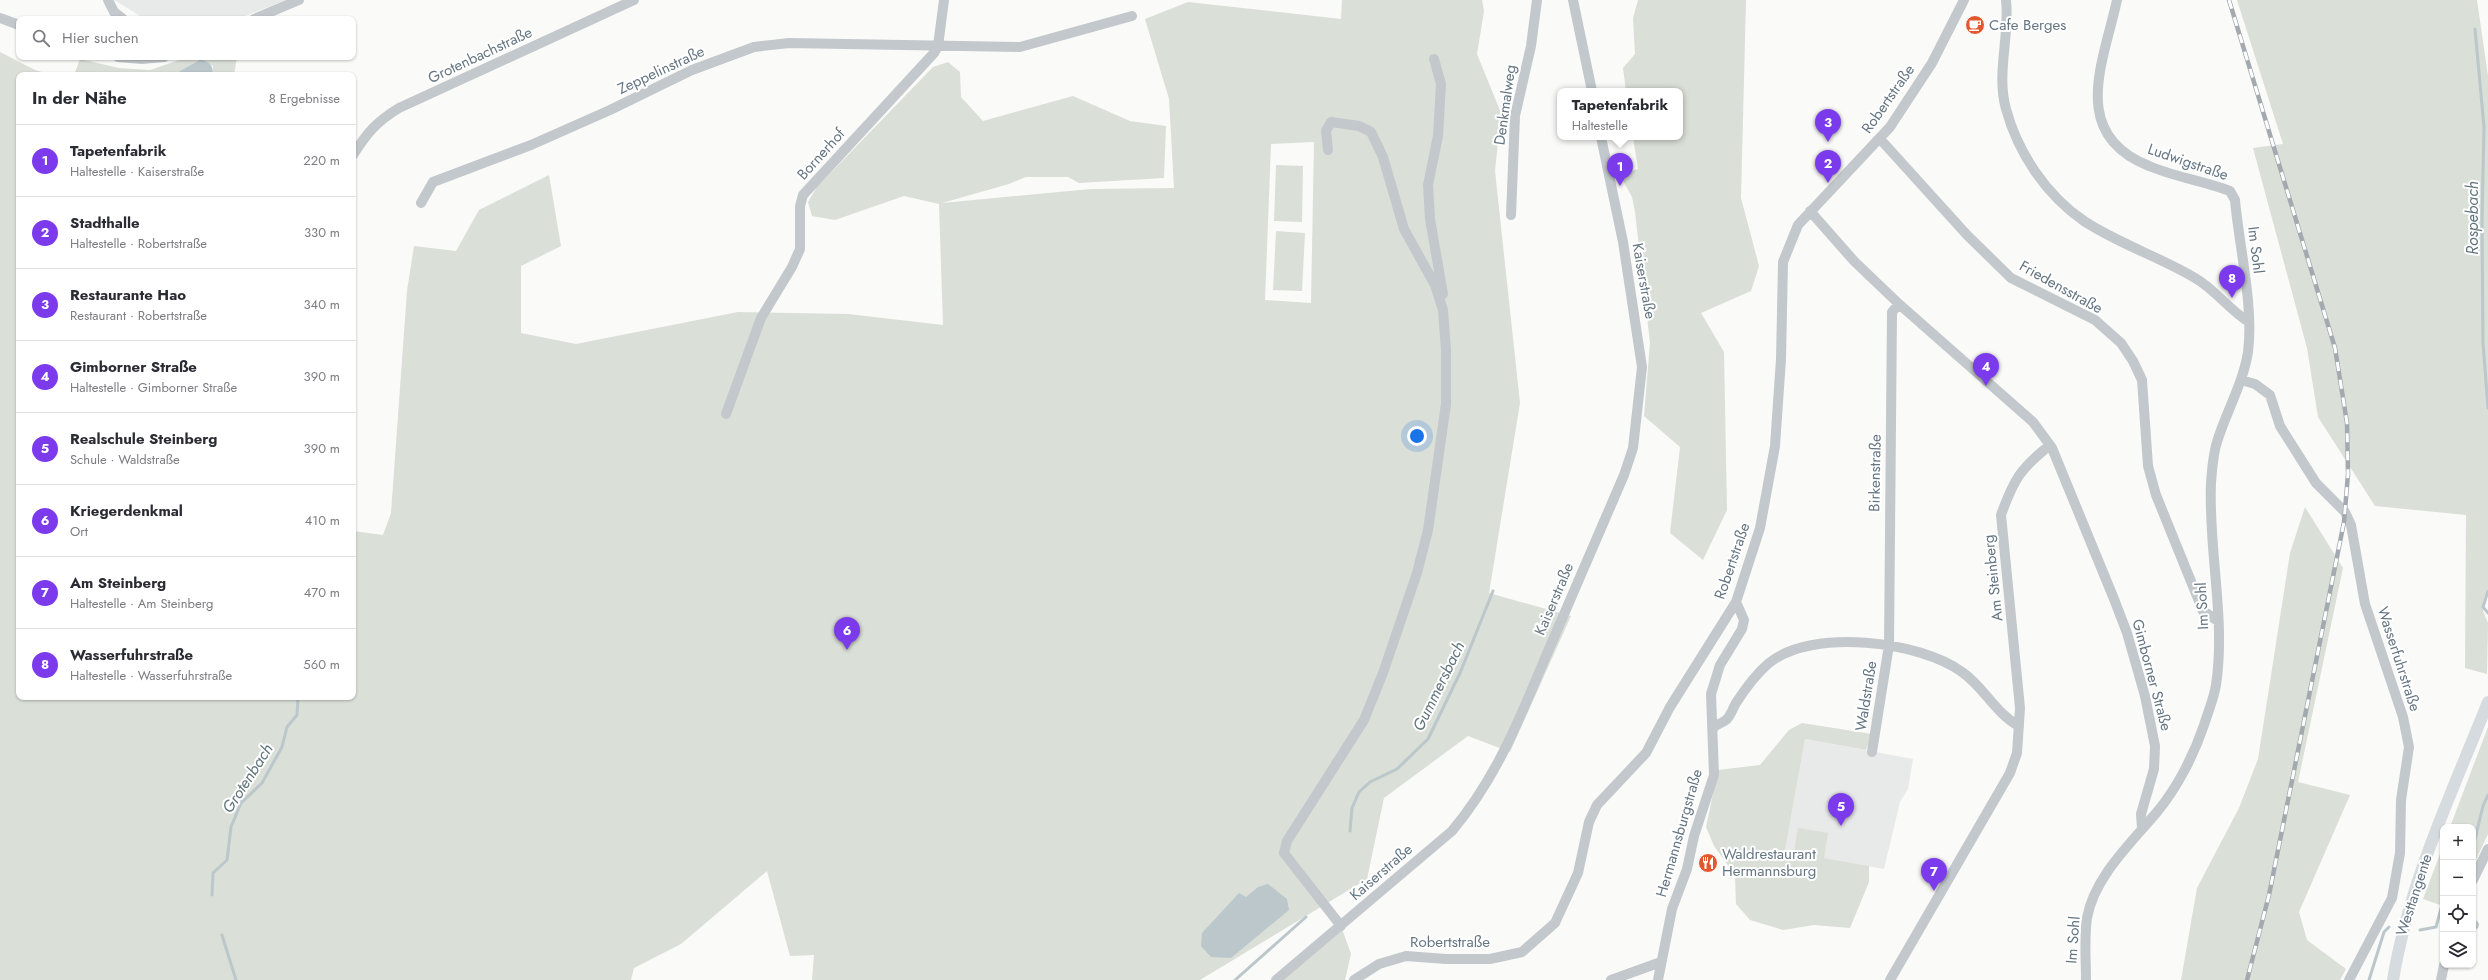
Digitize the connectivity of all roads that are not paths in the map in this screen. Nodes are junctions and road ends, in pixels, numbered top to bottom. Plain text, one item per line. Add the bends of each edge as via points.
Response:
1 (108, 0) edge
2 (299, 0) edge
3 (634, 0) edge
4 (944, 0) edge
5 (1537, 0) edge
6 (1573, 0) edge
7 (1964, 0) edge
8 (2006, 0) edge
9 (2117, 0) edge
10 (119, 16) edge
11 (261, 16) edge
12 (1132, 16) dead end
13 (0, 18) edge
14 (16, 24) edge
15 (938, 46) junction
16 (1434, 59) dead end
17 (1591, 88) edge
18 (1601, 140) edge
19 (1881, 140) junction
20 (356, 150) edge
21 (1328, 150) dead end
22 (2235, 200) joint
23 (421, 203) dead end
24 (1810, 211) junction
25 (1511, 215) dead end
26 (1898, 304) junction
27 (1443, 310) junction
28 (2249, 322) junction
29 (2241, 380) junction
30 (726, 414) dead end
31 (2050, 445) junction
32 (1736, 602) junction
33 (2218, 621) junction
34 (1890, 645) junction
35 (2488, 702) edge
36 (2019, 726) junction
37 (1714, 727) junction
38 (1872, 752) dead end
39 (2142, 828) junction
40 (2488, 849) edge
41 (2476, 874) edge
42 (1341, 926) junction
43 (1662, 962) junction
44 (2443, 968) edge
45 (1276, 980) edge
46 (1354, 980) edge
47 (1611, 980) edge
48 (1658, 980) edge
49 (1890, 980) edge
50 (2086, 980) edge
51 (2349, 980) edge
52 (2393, 980) edge
53 (2441, 980) edge

1 - 10 street
2 - 11 street
3 - 20 street, Grotenbachstraße via 399,108 379,120 364,136
4 - 15 street
5 - 25 street, Denkmalweg via 1531,46 1515,116
6 - 17 street
7 - 19 street, Robertstraße via 1932,63
8 - 28 street via 2002,64 2004,101 2025,157 2034,171 2058,199 2084,221 2196,278 2228,303 2238,316
9 - 22 street, Ludwigstraße via 2097,79 2096,94 2100,119 2111,139 2128,156 2148,166 2230,191
12 - 15 street via 1020,47
13 - 14 street
15 - 23 street, Zeppelinstraße via 789,43 754,47 692,70 531,145 433,182
15 - 30 street, Bornerhof via 803,195 800,206 800,249 761,318
16 - 27 street via 1441,84 1438,136 1428,186
18 - 42 street, Kaiserstraße via 1623,242 1642,367 1633,448 1580,577 1491,778 1472,808 1452,831
19 - 24 street, Robertstraße
19 - 33 street, Friedensstraße via 1967,235 2011,278 2095,320 2121,343 2142,380 2148,466 2156,494 2203,611
21 - 27 street via 1326,131 1331,122 1359,126 1371,132 1383,157 1404,229 1435,285
22 - 28 street, Im Sohl
24 - 26 street, Gimborner Straße via 1854,261
24 - 32 street, Robertstraße via 1798,225 1783,262 1781,359 1775,446 1760,528
26 - 31 street, Gimborner Straße via 2033,422
26 - 34 street, Birkenstraße via 1892,312
27 - 42 street via 1446,404 1428,530 1417,573 1364,720 1287,841 1284,853
28 - 29 street, Im Sohl via 2248,353
29 - 33 street, Im Sohl via 2216,444 2211,481
29 - 51 street, Wasserfuhrstraße via 2255,384 2270,395 2280,426 2316,483 2345,512 2351,525 2365,604 2401,710 2409,747 2401,800 2400,853 2392,898
31 - 36 street, Am Steinberg via 2025,467 2012,486 2001,515 2016,653
31 - 39 street, Gimborner Straße via 2114,599 2145,696 2155,746 2154,769 2142,814
32 - 37 street, Hermannsburgstraße via 1744,620 1742,629 1715,677 1711,694
32 - 46 street, Robertstraße via 1670,707 1646,753 1597,805 1589,822 1578,873 1554,923 1522,952 1490,959 1446,960 1406,956 1379,964
33 - 39 street, Im Sohl via 2216,687 2203,727 2178,781 2158,811
34 - 36 street, Waldstraße via 1937,658 1962,672 1982,689 2004,718
34 - 37 street, Waldstraße via 1826,642 1796,649 1769,663 1749,684 1727,719
34 - 38 street, Waldstraße
35 - 52 main road, Westtangente via 2414,890 2398,946
36 - 49 street, Am Steinberg via 2017,754 2010,773
37 - 43 street, Hermannsburgstraße via 1714,775 1694,836 1687,869 1672,909
39 - 50 street, Im Sohl via 2109,871 2095,895 2087,917
40 - 41 street
42 - 45 street, Kaiserstraße
43 - 47 street
43 - 48 street, Hermannsburgstraße
44 - 53 street

